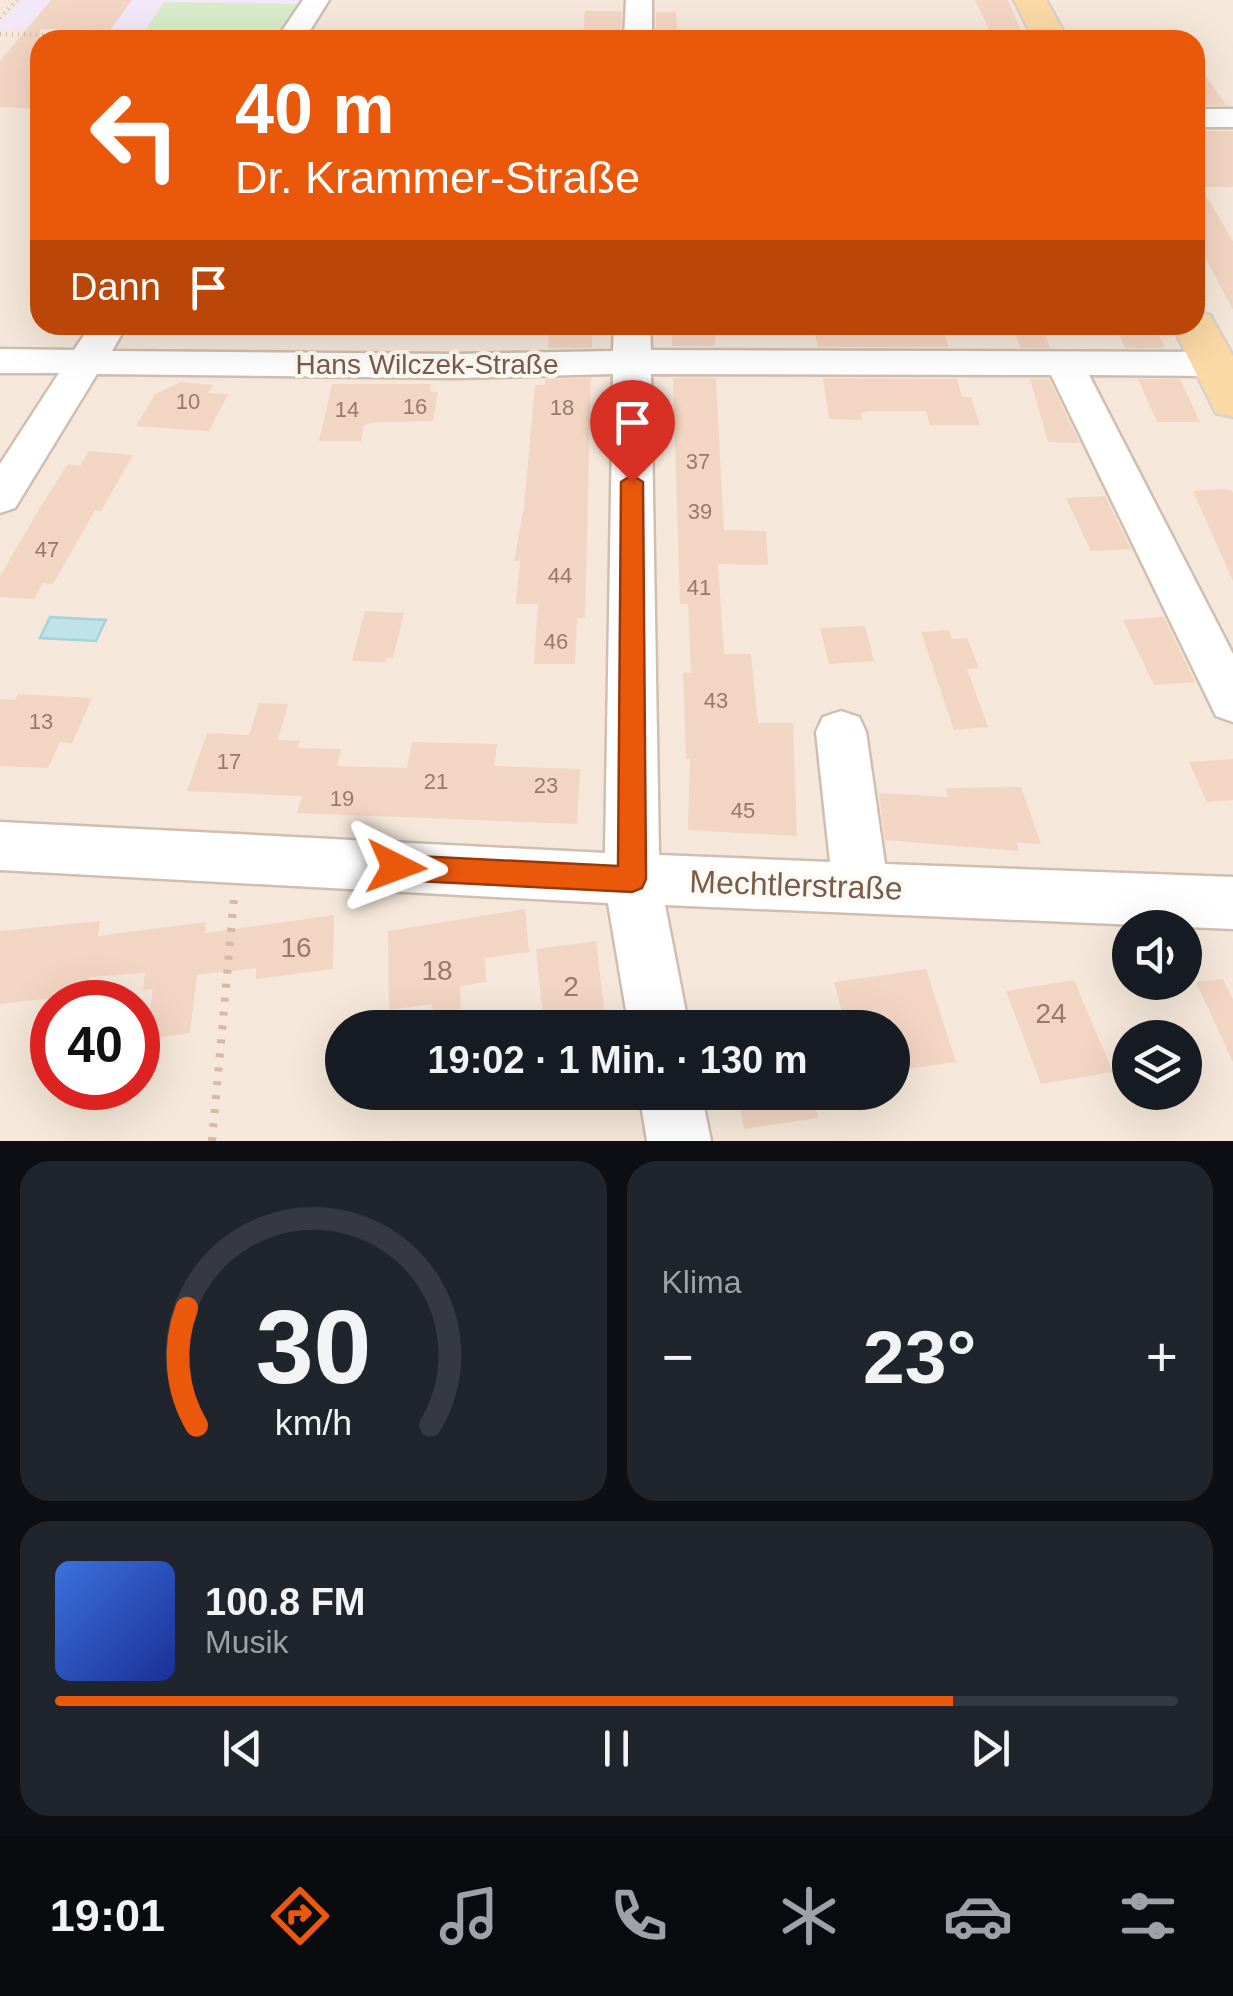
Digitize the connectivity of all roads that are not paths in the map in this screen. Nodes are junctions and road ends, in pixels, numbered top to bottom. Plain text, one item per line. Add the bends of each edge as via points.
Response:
1 (316, 0) edge
2 (639, 0) edge
3 (1030, 0) edge
4 (296, 30) edge
5 (638, 30) edge
6 (1046, 30) edge
7 (1205, 118) edge
8 (1233, 118) edge
9 (103, 335) edge
10 (632, 344) edge
11 (1216, 360) edge
12 (0, 361) edge
13 (86, 361) junction
14 (1064, 363) junction
15 (0, 498) edge
16 (1233, 702) edge
17 (842, 732) dead end
18 (0, 846) edge
19 (632, 879) junction
20 (859, 886) junction
21 (1233, 903) edge
22 (655, 1010) edge
23 (673, 1110) edge
24 (679, 1141) edge

1 - 4 street
2 - 5 street
3 - 6 main road
7 - 8 street
9 - 13 street
10 - 13 street, Hans Wilczek-Straße via 456,366
10 - 14 street, Hans Wilczek-Straße
10 - 19 street
11 - 14 street, Hans Wilczek-Straße
12 - 13 street, Hans Wilczek-Straße
13 - 15 street
14 - 16 street
17 - 20 street
18 - 19 street, Mechtlerstraße
19 - 20 street, Mechtlerstraße
19 - 22 street
20 - 21 street, Mechtlerstraße
23 - 24 street

